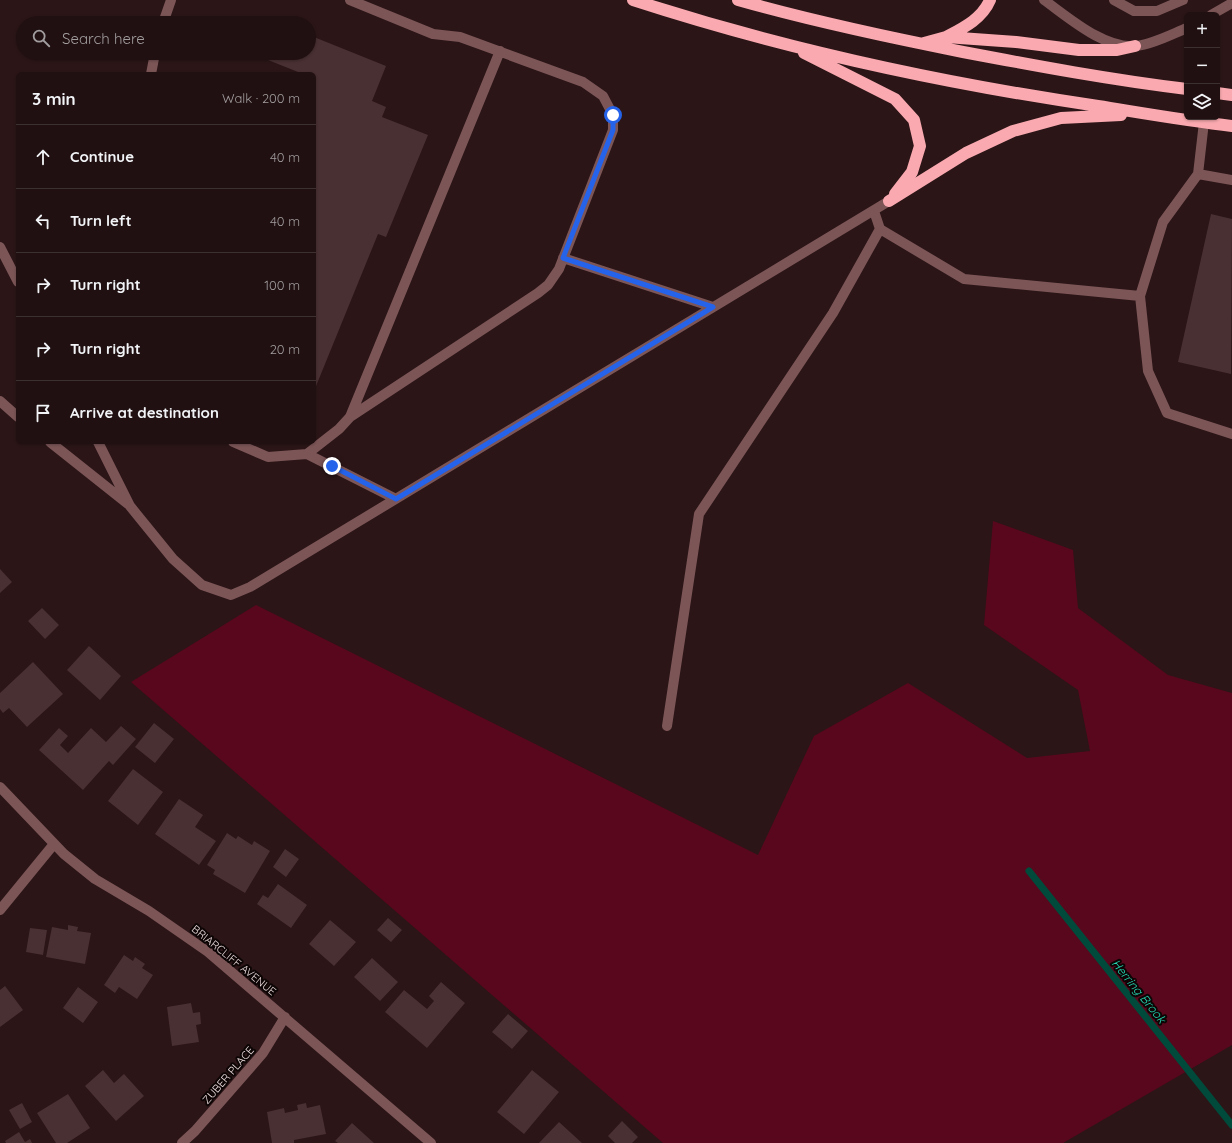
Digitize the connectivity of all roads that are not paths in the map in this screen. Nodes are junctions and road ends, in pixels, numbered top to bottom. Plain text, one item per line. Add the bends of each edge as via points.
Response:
1 (170, 0) edge
2 (350, 0) edge
3 (633, 0) edge
4 (738, 0) edge
5 (990, 0) edge
6 (1044, 0) edge
7 (1114, 0) edge
8 (1183, 0) edge
9 (1232, 3) edge
10 (1216, 12) edge
11 (165, 16) edge
12 (1184, 29) edge
13 (946, 36) junction
14 (921, 44) junction
15 (787, 45) junction
16 (1135, 46) junction
17 (500, 51) junction
18 (154, 60) edge
19 (151, 72) edge
20 (1184, 89) edge
21 (1220, 93) edge
22 (1232, 95) edge
23 (1148, 114) junction
24 (1204, 122) junction
25 (1229, 126) edge
26 (1198, 174) junction
27 (1232, 180) edge
28 (889, 201) junction
29 (874, 211) junction
30 (880, 229) junction
31 (0, 247) edge
32 (563, 258) junction
33 (4, 265) edge
34 (16, 280) edge
35 (1140, 296) junction
36 (713, 307) junction
37 (0, 402) edge
38 (16, 415) edge
39 (350, 417) junction
40 (1232, 434) edge
41 (52, 444) edge
42 (99, 444) edge
43 (238, 444) edge
44 (307, 454) junction
45 (396, 499) junction
46 (130, 506) junction
47 (667, 726) dead end
48 (0, 787) edge
49 (54, 844) junction
50 (0, 910) edge
51 (285, 1017) junction
52 (182, 1143) edge
53 (431, 1143) edge

1 - 11 street
2 - 17 street via 433,34 460,37
3 - 15 highway
4 - 14 highway via 794,16
5 - 13 highway via 981,15 965,27
6 - 16 street via 1092,35 1121,45
7 - 8 street via 1134,11 1157,11
9 - 10 street
12 - 16 street
13 - 14 highway
13 - 16 highway via 1079,50 1117,50
14 - 20 highway via 1053,69
15 - 23 highway via 1048,99
15 - 28 highway via 895,99 914,120 920,146 912,172
17 - 32 street via 583,82 603,96 613,115 613,130
17 - 39 street
18 - 19 street
21 - 22 highway
23 - 24 highway
23 - 28 highway via 1061,118 1013,131 966,154
24 - 25 highway
24 - 26 street
26 - 27 street
26 - 35 street via 1163,222
28 - 29 street
29 - 30 street
29 - 36 street
30 - 35 street via 964,279
30 - 47 street via 833,313 699,514
31 - 33 street
32 - 36 street
32 - 39 street via 548,285 538,293
33 - 34 street
35 - 40 street via 1148,371 1167,413
36 - 45 street
37 - 38 street
39 - 44 street
41 - 46 street
42 - 46 street
43 - 44 street via 268,457
44 - 45 street
45 - 46 street via 250,587 231,595 202,585 173,559
48 - 49 street, BRIARCLIFF AVENUE
49 - 50 street
49 - 51 street, BRIARCLIFF AVENUE via 95,879 149,911 208,952
51 - 52 street, ZUBER PLACE via 263,1053
51 - 53 street, BRIARCLIFF AVENUE

